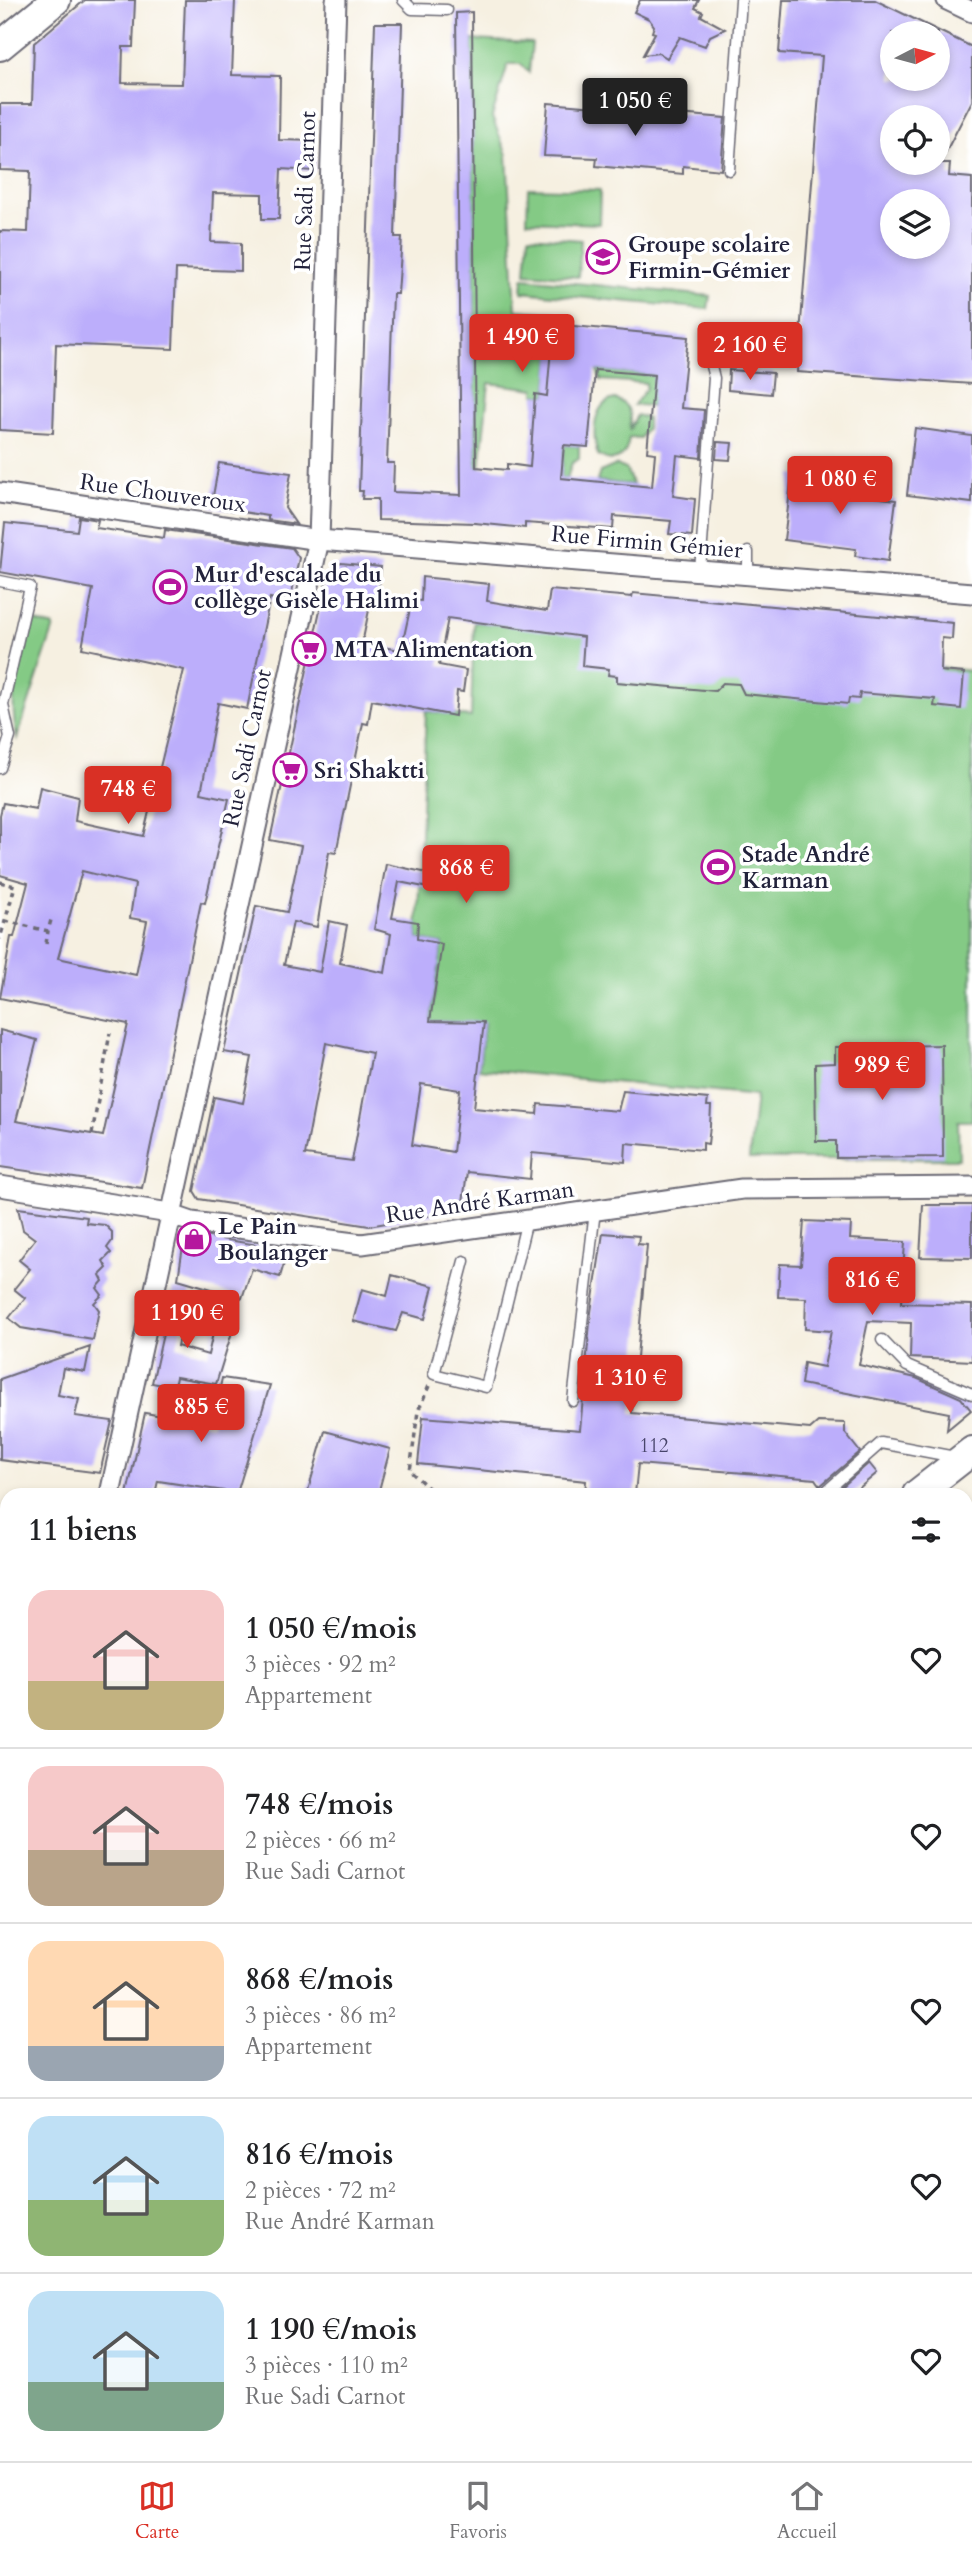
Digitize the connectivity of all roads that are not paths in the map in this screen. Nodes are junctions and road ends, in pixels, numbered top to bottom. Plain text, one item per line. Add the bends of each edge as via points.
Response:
1 (56, 0) edge
2 (336, 0) edge
3 (402, 0) edge
4 (741, 0) edge
5 (947, 0) edge
6 (447, 10) dead end
7 (972, 12) edge
8 (0, 46) edge
9 (729, 170) dead end
10 (711, 343) dead end
11 (0, 493) edge
12 (319, 540) junction
13 (748, 552) dead end
14 (700, 571) junction
15 (748, 575) junction
16 (0, 581) edge
17 (972, 593) edge
18 (1, 705) edge
19 (0, 768) edge
20 (0, 1186) edge
21 (972, 1187) edge
22 (595, 1210) junction
23 (172, 1214) junction
24 (527, 1220) junction
25 (464, 1261) dead end
26 (882, 1340) dead end
27 (972, 1394) edge
28 (573, 1401) dead end
29 (969, 1458) edge
30 (111, 1488) edge
31 (830, 1488) edge
32 (926, 1488) edge

1 - 8 main road
2 - 12 street, Rue Sadi Carnot
3 - 6 lane via 412,9
4 - 9 lane
5 - 7 street
10 - 14 lane via 714,377
11 - 12 street, Rue Chouveroux
12 - 14 street, Rue Firmin Gémier
12 - 23 street, Rue Sadi Carnot
13 - 15 lane
14 - 15 street, Rue Firmin Gémier
15 - 17 street, Rue Firmin Gémier
16 - 18 lane via 30,587
18 - 19 lane via 10,737
20 - 23 street, Rue André Karman
21 - 22 street, Rue André Karman via 742,1189
22 - 24 street, Rue André Karman
22 - 28 lane
23 - 24 street, Rue André Karman via 192,1222 362,1244
23 - 30 street, Rue Sadi Carnot
24 - 25 lane via 486,1387 433,1374
26 - 27 lane via 906,1366
29 - 31 lane via 881,1443
29 - 32 main road

